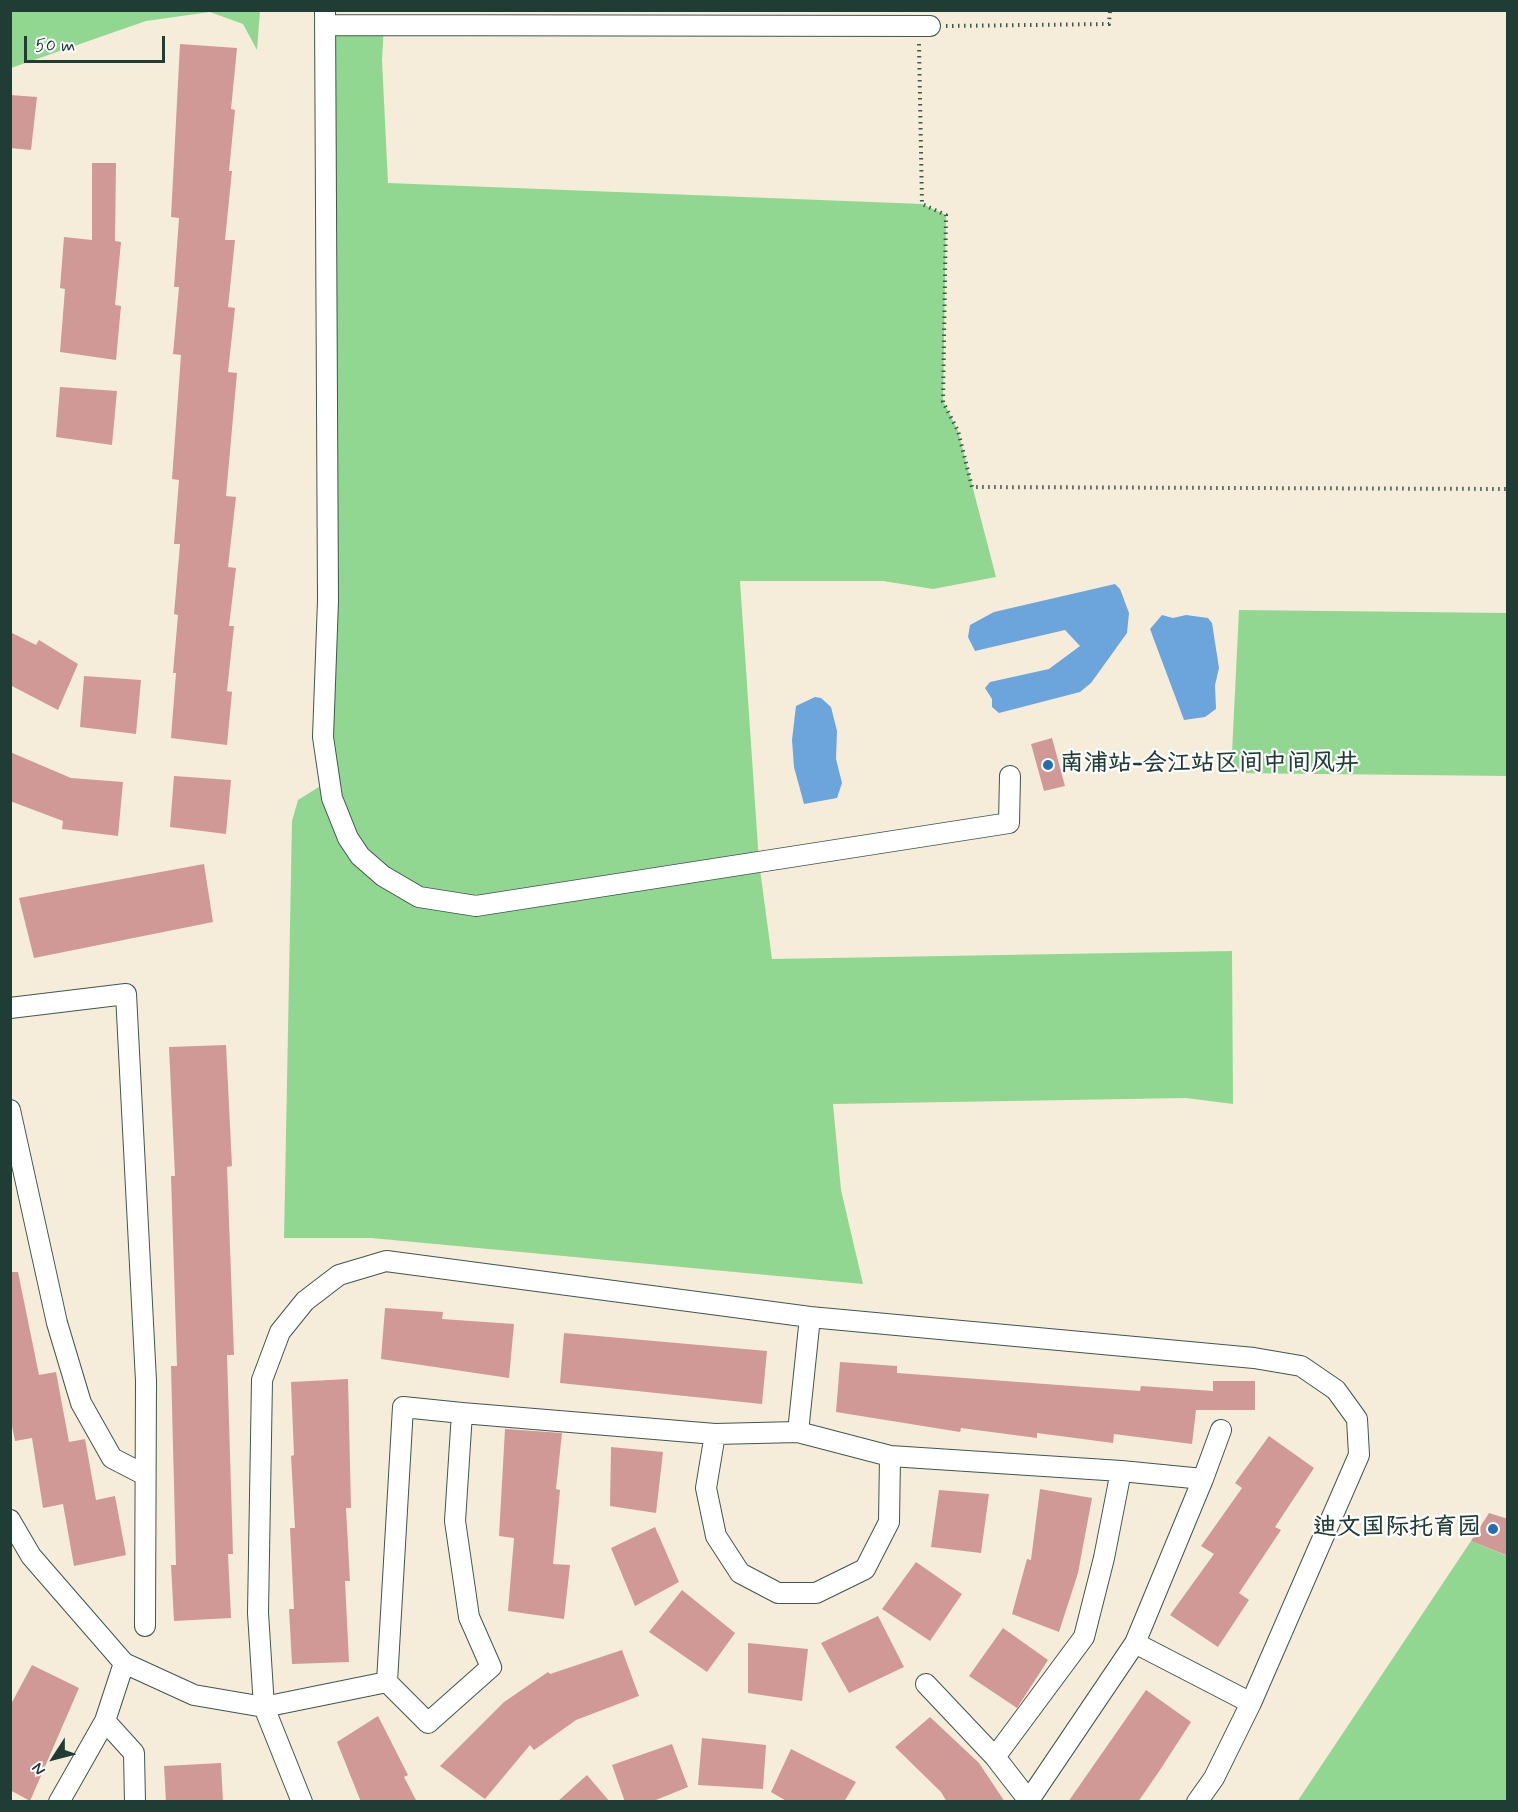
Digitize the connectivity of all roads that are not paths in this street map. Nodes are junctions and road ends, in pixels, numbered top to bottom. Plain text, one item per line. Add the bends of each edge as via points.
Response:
1 (326, 18) edge
2 (924, 26) road end
3 (1010, 776) dead end
4 (10, 1008) edge
5 (10, 1110) edge
6 (810, 1317) junction
7 (462, 1413) junction
8 (1221, 1430) dead end
9 (798, 1432) junction
10 (715, 1434) junction
11 (890, 1456) junction
12 (1121, 1471) junction
13 (145, 1475) junction
14 (1203, 1479) junction
15 (10, 1520) edge
16 (145, 1626) dead end
17 (1135, 1643) junction
18 (124, 1663) junction
19 (387, 1682) junction
20 (926, 1684) dead end
21 (1251, 1703) junction
22 (264, 1707) junction
23 (105, 1721) junction
24 (995, 1757) junction
25 (1029, 1801) edge
26 (59, 1802) edge
27 (135, 1802) edge
28 (302, 1802) edge
29 (1197, 1802) edge

1 - 2 street
1 - 3 street via 328,601 323,737 332,798 360,856 383,876 419,897 476,906 1009,823
4 - 13 street via 126,994 146,1381
5 - 13 street via 57,1323 81,1403 112,1458
6 - 9 street
6 - 21 street via 1254,1358 1301,1365 1336,1390 1357,1419 1359,1455
6 - 22 street via 386,1261 339,1275 305,1301 280,1332 262,1380 258,1613
7 - 10 street
7 - 19 street via 403,1407
7 - 19 street via 454,1521 469,1617 491,1667 428,1723
8 - 14 street
9 - 10 street
9 - 11 street
10 - 11 street via 706,1488 716,1536 740,1573 778,1593 816,1593 865,1569 889,1522
11 - 12 street
12 - 14 street
12 - 24 street via 1084,1637
13 - 16 street
14 - 17 street
15 - 18 street via 31,1556
17 - 21 street
17 - 25 street
18 - 22 street via 194,1695
18 - 23 street
19 - 22 street
20 - 24 street
21 - 29 street via 1214,1778
22 - 28 street
23 - 26 street
23 - 27 street via 134,1753
24 - 25 street

